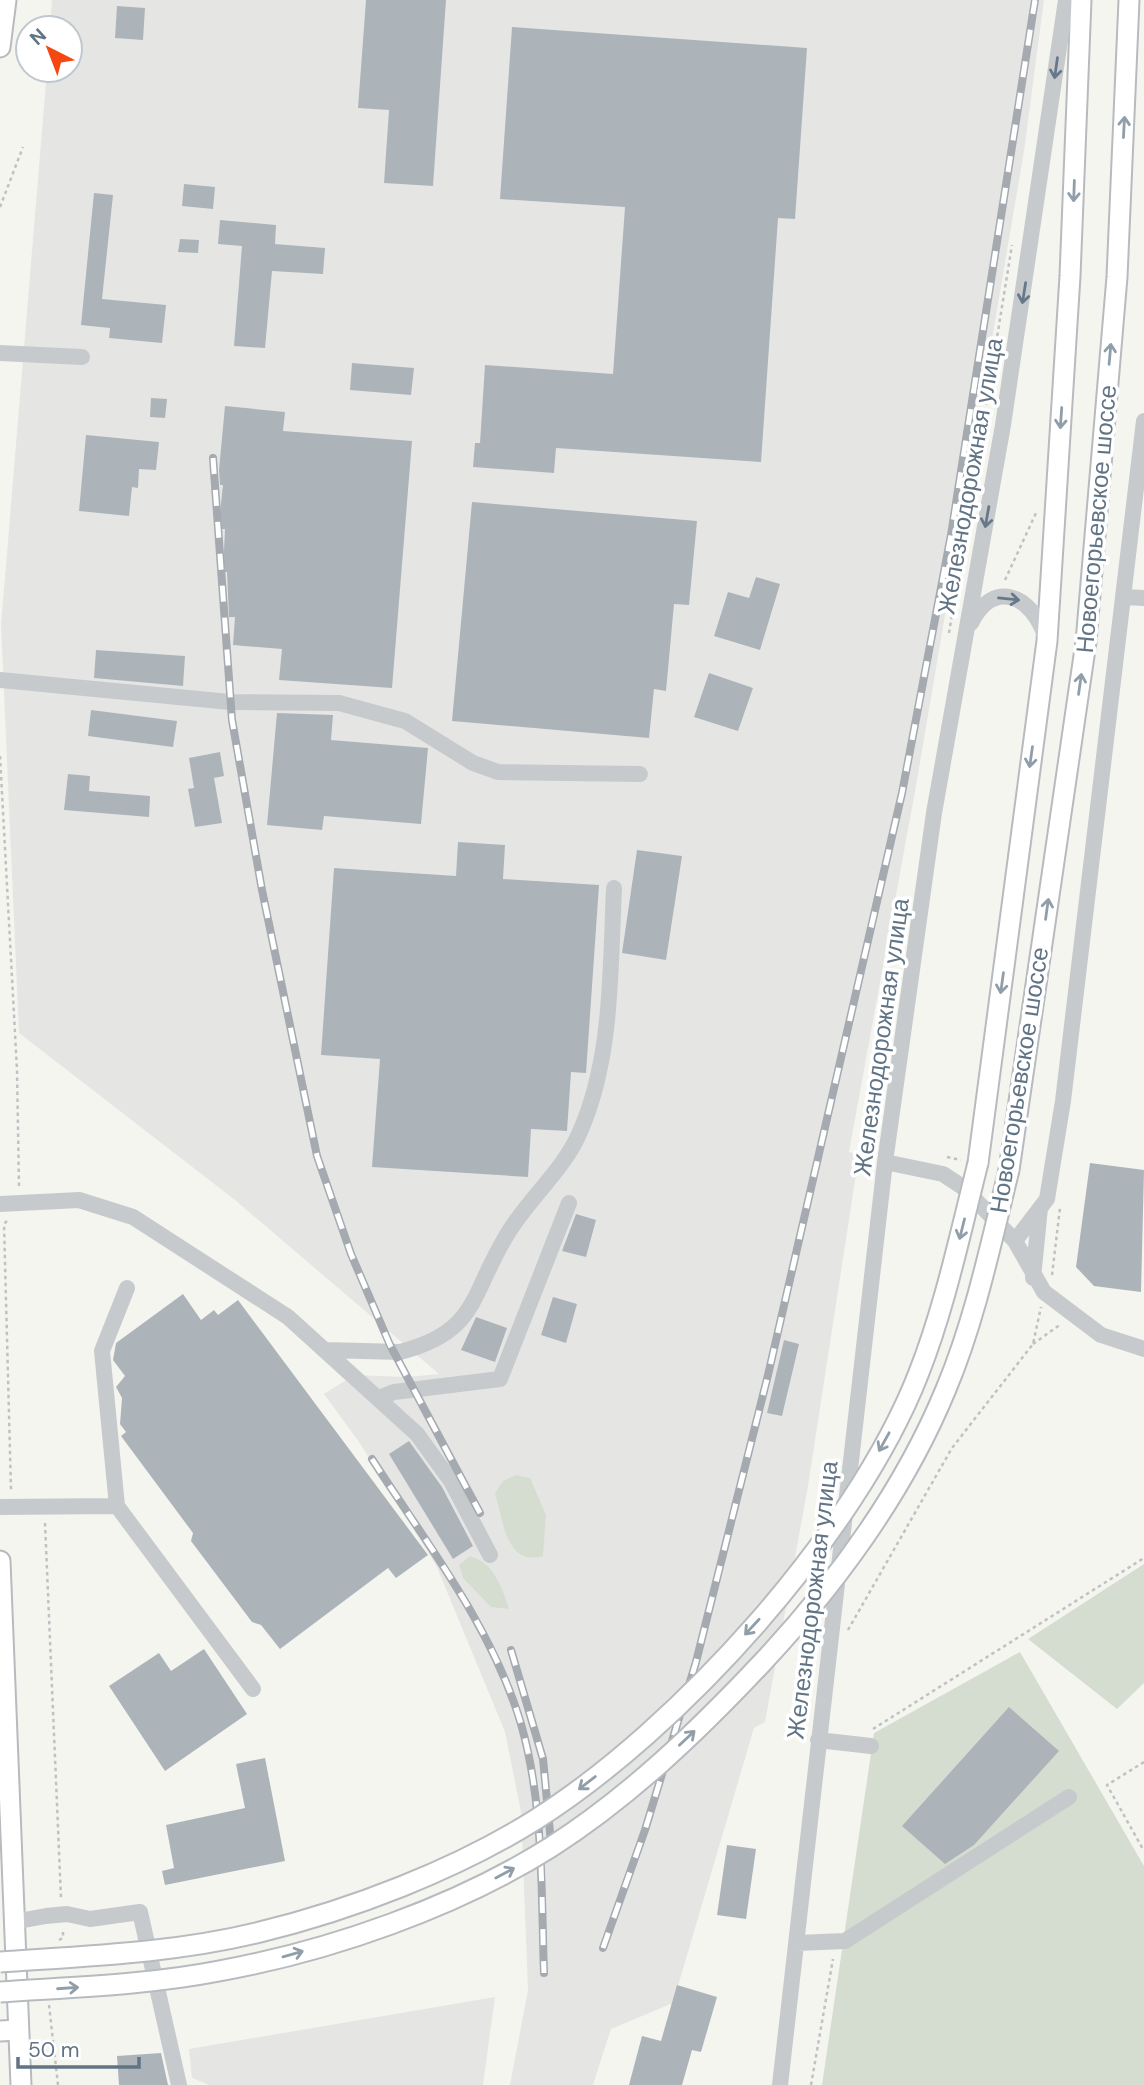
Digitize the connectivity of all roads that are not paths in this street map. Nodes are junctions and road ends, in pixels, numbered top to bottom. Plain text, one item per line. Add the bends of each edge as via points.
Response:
1 (6, 0) edge
2 (1066, 0) edge
3 (1081, 0) edge
4 (1129, 0) edge
5 (0, 47) edge
6 (0, 353) edge
7 (82, 357) dead end
8 (1144, 421) edge
9 (1124, 597) junction
10 (1144, 598) edge
11 (965, 634) junction
12 (1047, 641) junction
13 (0, 680) edge
14 (640, 774) dead end
15 (614, 888) dead end
16 (886, 1162) junction
17 (569, 1203) dead end
18 (0, 1204) edge
19 (1040, 1208) junction
20 (1015, 1241) junction
21 (1033, 1278) junction
22 (127, 1288) dead end
23 (1144, 1349) edge
24 (325, 1350) junction
25 (379, 1398) junction
26 (117, 1506) junction
27 (5, 1507) edge
28 (490, 1555) dead end
29 (0, 1561) edge
30 (253, 1689) dead end
31 (818, 1740) junction
32 (871, 1746) dead end
33 (1069, 1797) dead end
34 (7, 1923) edge
35 (797, 1943) junction
36 (0, 1964) edge
37 (0, 1992) edge
38 (0, 1999) edge
39 (9, 2031) edge
40 (21, 2085) edge
41 (179, 2085) edge
42 (780, 2085) edge

1 - 5 main road
2 -> 11 street, Железнодорожная улица via 1003,425
3 -> 12 main road, Новоегорьевское шоссе via 1070,276
37 -> 4 main road, Новоегорьевское шоссе, bridge via 168,1979 269,1961 457,1896 551,1847 651,1772 741,1684 825,1590 906,1468 946,1389 971,1315 1009,1170 1086,642 1117,276
6 - 7 street
8 - 9 street
9 - 10 street
9 - 19 street via 1063,1101 1047,1199
11 -> 12 street via 987,601 1002,596 1030,606
11 - 16 street, Железнодорожная улица via 934,813
12 -> 36 main road, Новоегорьевское шоссе, bridge via 978,1163 941,1306 917,1377 878,1453 800,1571 719,1662 630,1748 535,1820 443,1868 261,1932 127,1953
13 - 14 street via 230,702 339,703 405,721 473,763 498,772
15 - 24 street via 598,1084 578,1137 505,1237 472,1308 439,1340 400,1352
16 - 20 street via 943,1174 964,1188
16 - 31 street, Железнодорожная улица
17 - 25 street via 500,1379 394,1392
18 - 24 street via 79,1200 133,1217 288,1317
19 - 20 street
19 - 21 street
20 - 21 street
21 - 23 street via 1044,1293 1101,1335
22 - 26 street via 102,1351
24 - 25 street
25 - 28 street via 417,1434 451,1481
26 - 27 street
26 - 30 street
29 - 34 main road
31 - 32 street
31 - 35 street, Железнодорожная улица
33 - 35 street via 845,1941
34 - 39 main road
34 - 41 street via 140,1912
35 - 42 street, Железнодорожная улица
36 - 38 main road via 4,1986
39 - 40 main road

